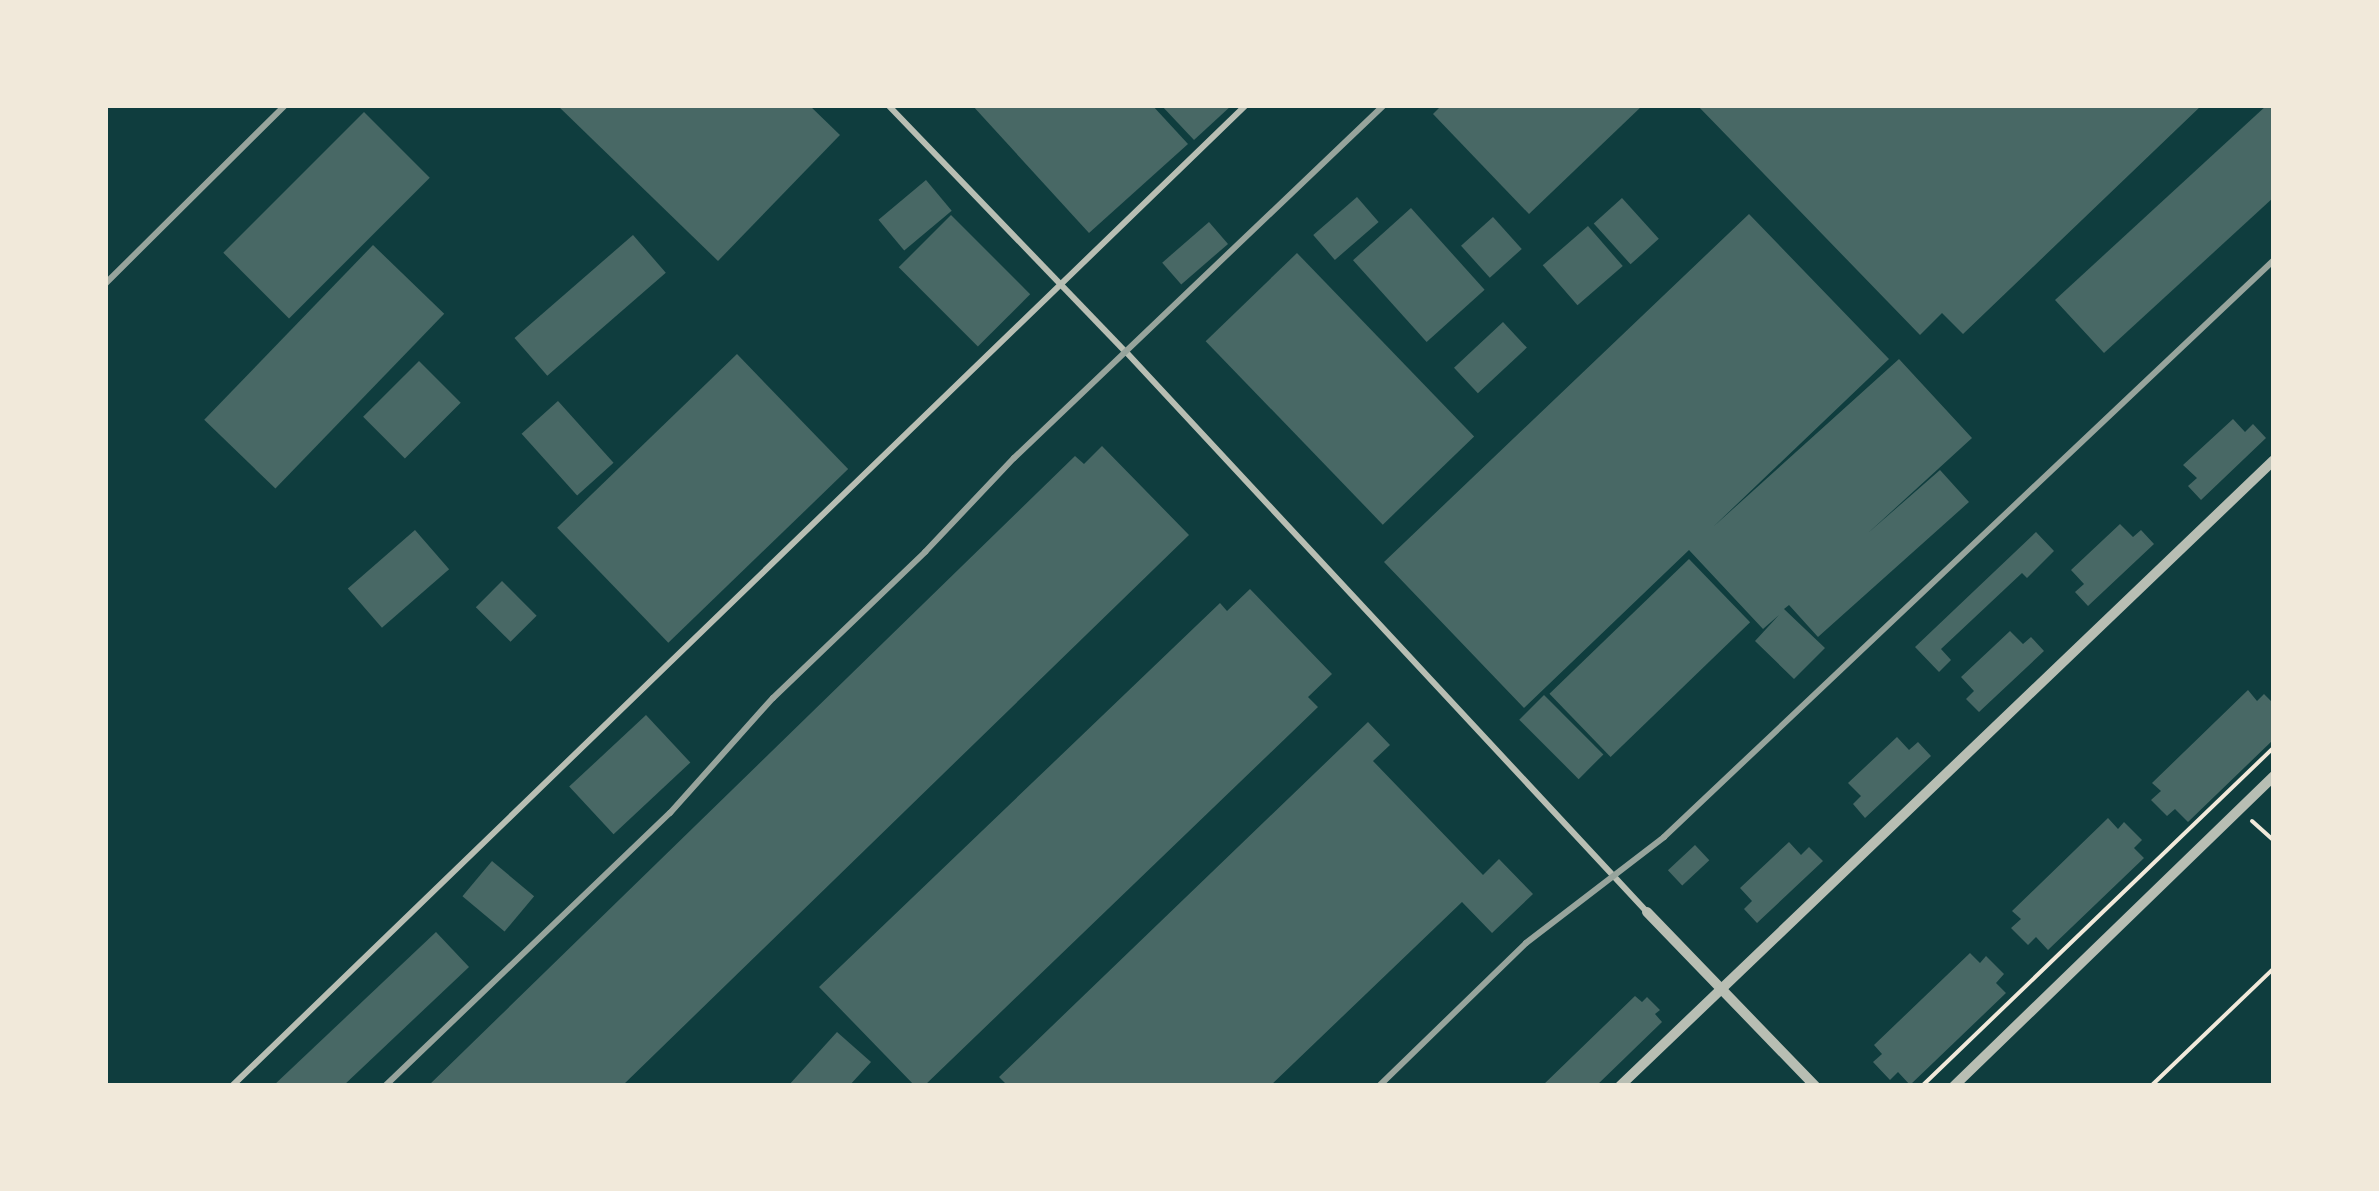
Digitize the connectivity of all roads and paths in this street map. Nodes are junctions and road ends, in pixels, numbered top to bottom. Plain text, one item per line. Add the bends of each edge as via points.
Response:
1 (888, 105) edge
2 (1246, 105) edge
3 (1062, 284) junction
4 (2274, 460) edge
5 (2274, 748) edge
6 (2274, 776) edge
7 (1646, 912) joint
8 (2274, 968) edge
9 (1722, 987) junction
10 (232, 1086) edge
11 (1620, 1086) edge
12 (1816, 1086) edge
13 (1922, 1086) edge
14 (1954, 1086) edge
15 (2151, 1086) edge

1 - 3 lane
2 - 3 lane
3 - 7 lane
3 - 10 lane
4 - 9 street
5 - 13 path
6 - 14 street
7 - 9 street
8 - 15 path
9 - 11 street
9 - 12 street

